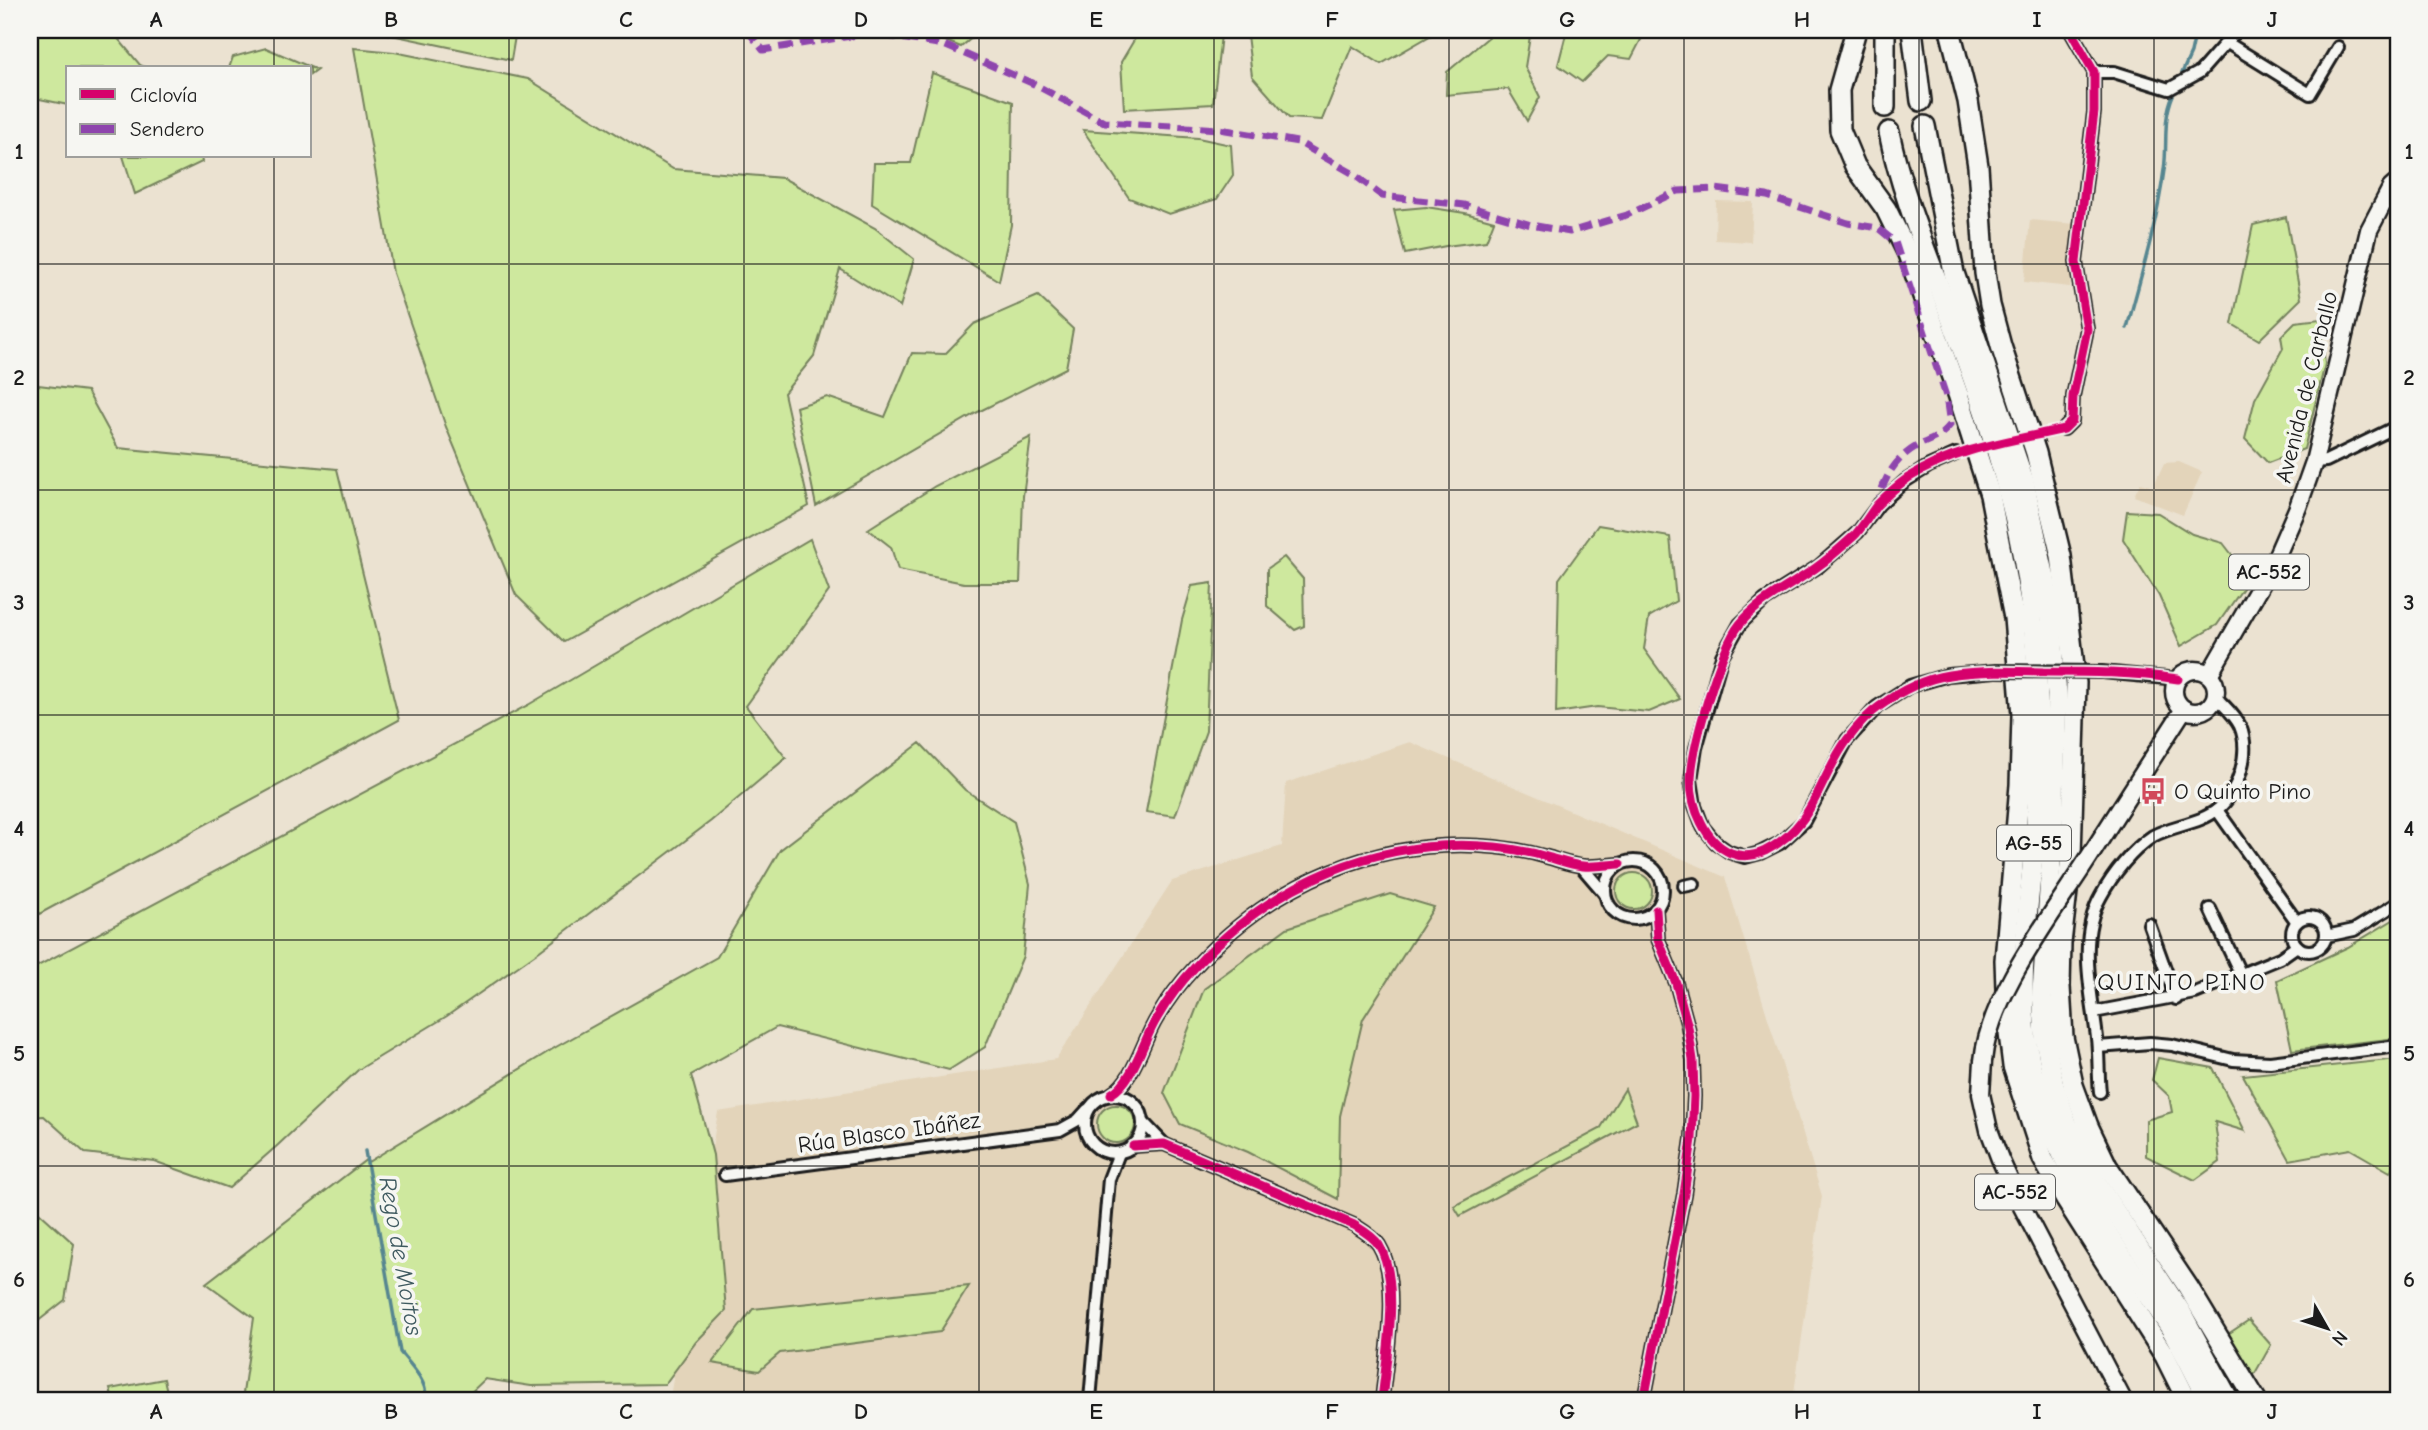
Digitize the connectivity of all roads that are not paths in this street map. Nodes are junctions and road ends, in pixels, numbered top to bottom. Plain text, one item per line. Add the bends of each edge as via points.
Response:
1 (1856, 30) edge
2 (1885, 30) edge
3 (1912, 30) edge
4 (1950, 30) edge
5 (2070, 30) edge
6 (2236, 30) edge
7 (2226, 42) junction
8 (2338, 47) dead end
9 (2094, 72) junction
10 (1921, 101) dead end
11 (1885, 107) dead end
12 (1925, 126) dead end
13 (1889, 132) dead end
14 (2398, 181) edge
15 (2398, 426) edge
16 (2064, 429) dead end
17 (1955, 454) dead end
18 (2314, 462) junction
19 (2209, 675) junction
20 (2178, 679) junction
21 (2216, 697) junction
22 (2184, 709) junction
23 (2217, 810) junction
24 (1620, 864) junction
25 (1581, 866) junction
26 (1605, 894) junction
27 (2398, 903) edge
28 (2210, 909) dead end
29 (1656, 910) junction
30 (1642, 918) junction
31 (2297, 922) junction
32 (2149, 924) dead end
33 (2326, 936) junction
34 (1658, 939) junction
35 (2297, 946) junction
36 (2241, 975) junction
37 (2176, 999) junction
38 (2094, 1012) junction
39 (2098, 1046) junction
40 (2398, 1046) edge
41 (1130, 1075) junction
42 (2100, 1092) dead end
43 (1111, 1094) junction
44 (1134, 1102) junction
45 (1087, 1110) junction
46 (1143, 1122) junction
47 (1059, 1130) junction
48 (1164, 1144) junction
49 (1133, 1146) junction
50 (1097, 1148) junction
51 (1119, 1153) junction
52 (725, 1175) dead end
53 (1109, 1179) junction
54 (1090, 1400) edge
55 (1382, 1400) edge
56 (1644, 1400) edge
57 (2123, 1400) edge
58 (2187, 1400) edge
59 (2209, 1400) edge
60 (2229, 1400) edge
61 (2256, 1400) edge

1 - 58 highway via 1839,90 1840,130 1908,254 1958,394 1990,495 2014,618 2022,715 2005,960 2013,1066 2043,1159 2165,1356
2 - 11 highway
3 - 10 highway
4 - 61 highway via 1978,166 1990,305 2036,453 2061,556 2076,683 2071,857 2060,988 2063,1038 2073,1085 2107,1166
5 - 9 street
6 - 7 street
7 - 8 street via 2310,94
7 - 9 street via 2200,72 2169,89 2114,72
9 - 16 street via 2094,112 2076,262 2087,329 2072,421
12 - 60 highway, AG-55 via 1954,272 2024,481 2048,600 2057,695 2042,992 2054,1086 2095,1181 2181,1312
13 - 59 highway, AG-55 via 1908,205 2007,487 2026,575 2040,726 2022,978 2032,1069 2046,1122 2065,1164 2087,1205 2173,1333
14 - 18 main road, Avenida de Carballo / AC-552 via 2369,230
15 - 18 street via 2326,461
17 - 20 street, bridge via 1905,481 1819,566 1765,600 1740,624 1722,656 1691,780 1703,827 1716,843 1745,857 1780,843 1804,821 1847,740 1877,707 1910,686 1948,675 1996,671 2102,672
18 - 19 main road, Avenida de Carballo / AC-552 via 2274,562
19 - 20 main road via 2196,670
19 - 21 main road via 2216,685
20 - 22 main road via 2175,699
21 - 22 main road via 2200,712
21 - 23 street via 2239,724 2245,755 2237,781
22 - 57 main road, AC-552, bridge via 2015,972 1984,1045 1982,1094 2000,1159
23 - 31 street
23 - 38 street via 2138,847 2100,897 2089,923
24 - 25 street
24 - 26 street via 1608,877
24 - 29 street via 1643,862 1656,870 1663,890
25 - 26 street
25 - 41 street via 1527,852 1459,845 1393,853 1317,875 1256,911 1194,968 1156,1018
26 - 30 street via 1614,912
27 - 33 street via 2354,930
28 - 36 street
29 - 30 street
29 - 34 street
30 - 34 street
31 - 33 street via 2316,918
31 - 35 street via 2293,933
32 - 37 street
33 - 35 street via 2316,949
34 - 56 street via 1688,1027 1694,1096 1684,1194
35 - 36 street
36 - 37 street
37 - 38 street
38 - 39 street
39 - 40 street via 2172,1045 2233,1060 2270,1062
39 - 42 street
41 - 43 street
41 - 44 street
43 - 44 street
43 - 45 street
44 - 46 street
45 - 47 street, Rúa Blasco Ibáñez
45 - 50 street via 1084,1129
46 - 48 street
46 - 49 street
47 - 50 street via 1080,1136
47 - 52 street, Rúa Blasco Ibáñez
48 - 49 street
48 - 55 street via 1353,1225 1378,1244 1388,1268 1391,1301
49 - 51 street
50 - 51 street
50 - 53 street
51 - 53 street
53 - 54 street

